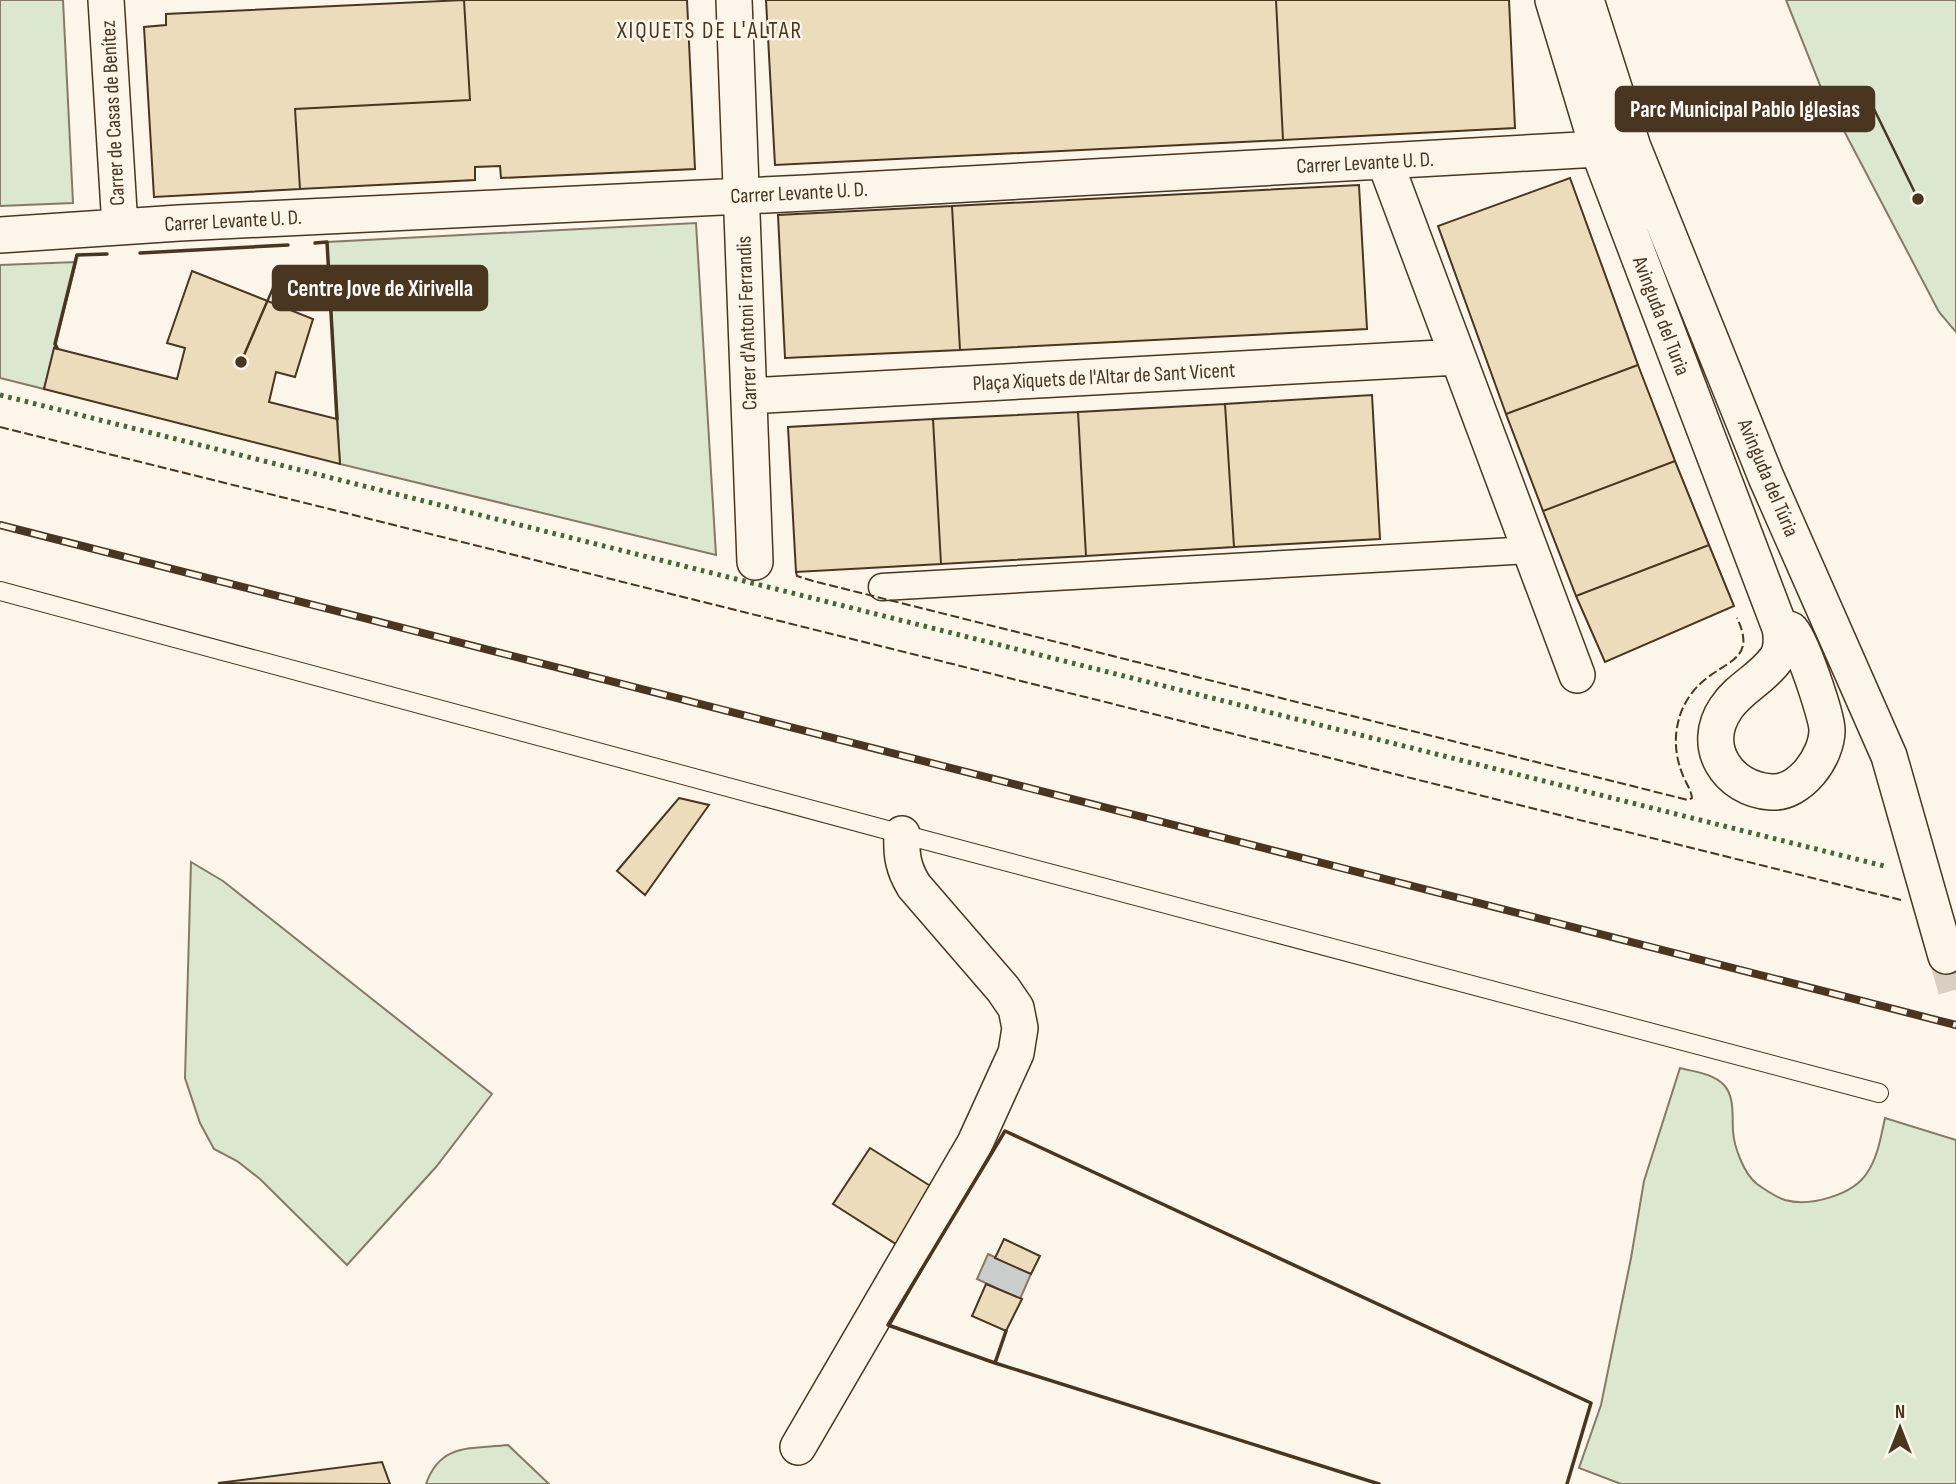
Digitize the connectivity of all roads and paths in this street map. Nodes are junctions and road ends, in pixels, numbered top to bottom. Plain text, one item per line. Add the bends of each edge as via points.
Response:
1 (106, 0) edge
2 (734, 0) edge
3 (1553, 0) edge
4 (1586, 0) edge
5 (1598, 149) junction
6 (1385, 162) junction
7 (742, 196) junction
8 (120, 226) junction
9 (0, 235) edge
10 (1458, 358) junction
11 (749, 396) junction
12 (1530, 550) junction
13 (755, 562) dead end
14 (882, 587) dead end
15 (0, 591) edge
16 (1780, 628) dead end
17 (1577, 675) dead end
18 (902, 834) junction
19 (1946, 956) tunnel mouth
20 (1879, 1093) dead end
21 (798, 1447) dead end

1 - 8 street, Carrer de Casas de Benítez
2 - 7 street, Carrer d'Antoni Ferrandis
3 - 5 street, Avinguda del Turia
4 - 19 street, Avinguda del Túria via 1633,147 1766,477 1889,756
5 - 6 street, Carrer Levante U. D.
5 - 16 street, Avinguda del Turia
6 - 7 street, Carrer Levante U. D.
6 - 10 street
7 - 8 street, Carrer Levante U. D.
7 - 11 street, Carrer d'Antoni Ferrandis
8 - 9 street, Carrer Levante U. D.
10 - 11 street, Plaça Xiquets de l'Altar de Sant Vicent
10 - 12 street
11 - 13 street, Carrer d'Antoni Ferrandis
12 - 14 street
12 - 17 street
15 - 18 lane
18 - 20 lane
18 - 21 street via 904,869 914,886 1016,1008 1020,1028 1016,1053 975,1143

